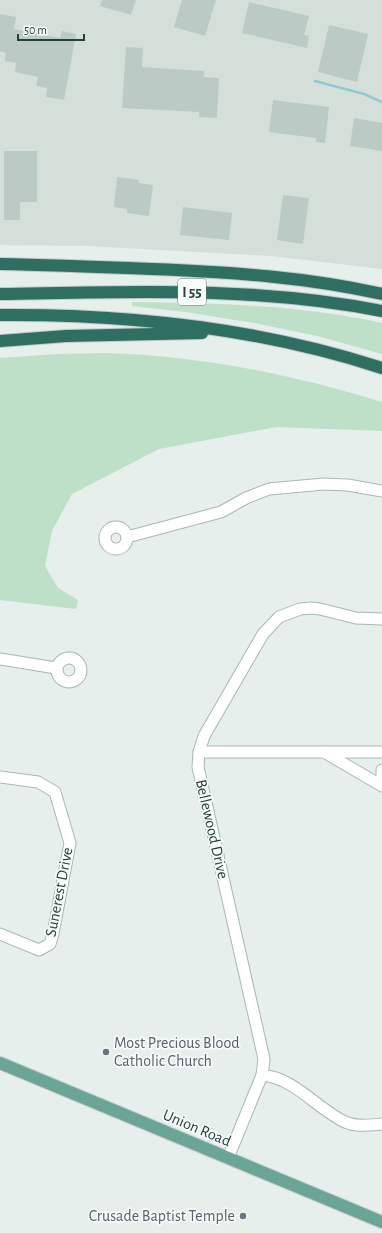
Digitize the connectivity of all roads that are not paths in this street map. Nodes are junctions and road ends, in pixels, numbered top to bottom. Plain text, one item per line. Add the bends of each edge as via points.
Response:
1 (0, 264) edge
2 (0, 294) edge
3 (382, 294) edge
4 (382, 312) edge
5 (0, 316) edge
6 (236, 332) junction
7 (0, 341) edge
8 (382, 368) edge
9 (382, 490) edge
10 (127, 537) dead end
11 (382, 619) edge
12 (0, 659) edge
13 (56, 668) dead end
14 (199, 752) junction
15 (324, 752) junction
16 (382, 752) edge
17 (382, 770) edge
18 (0, 777) edge
19 (382, 781) edge
20 (382, 786) edge
21 (0, 934) edge
22 (0, 1063) edge
23 (262, 1075) junction
24 (382, 1124) edge
25 (228, 1158) junction
26 (382, 1222) edge

1 - 3 highway via 249,274
2 - 4 highway, I 55 via 221,292 310,299
5 - 6 highway, I 55 via 135,319
6 - 7 highway via 66,336
6 - 8 highway, I 55 via 329,352
9 - 10 street via 324,484 269,490 246,498 221,512
11 - 14 street, Bellewood Drive via 356,618 311,608 300,609 279,617 263,634 204,736
12 - 13 street
14 - 15 street
14 - 23 street, Bellewood Drive via 198,767 262,1047
15 - 16 street
15 - 20 street
17 - 19 street
18 - 21 street, Sunerest Drive via 38,782 55,792 70,844 50,944 39,950
22 - 25 main road, Union Road
23 - 24 street via 278,1078 346,1123
23 - 25 street, Bellewood Drive
25 - 26 main road, Union Road

